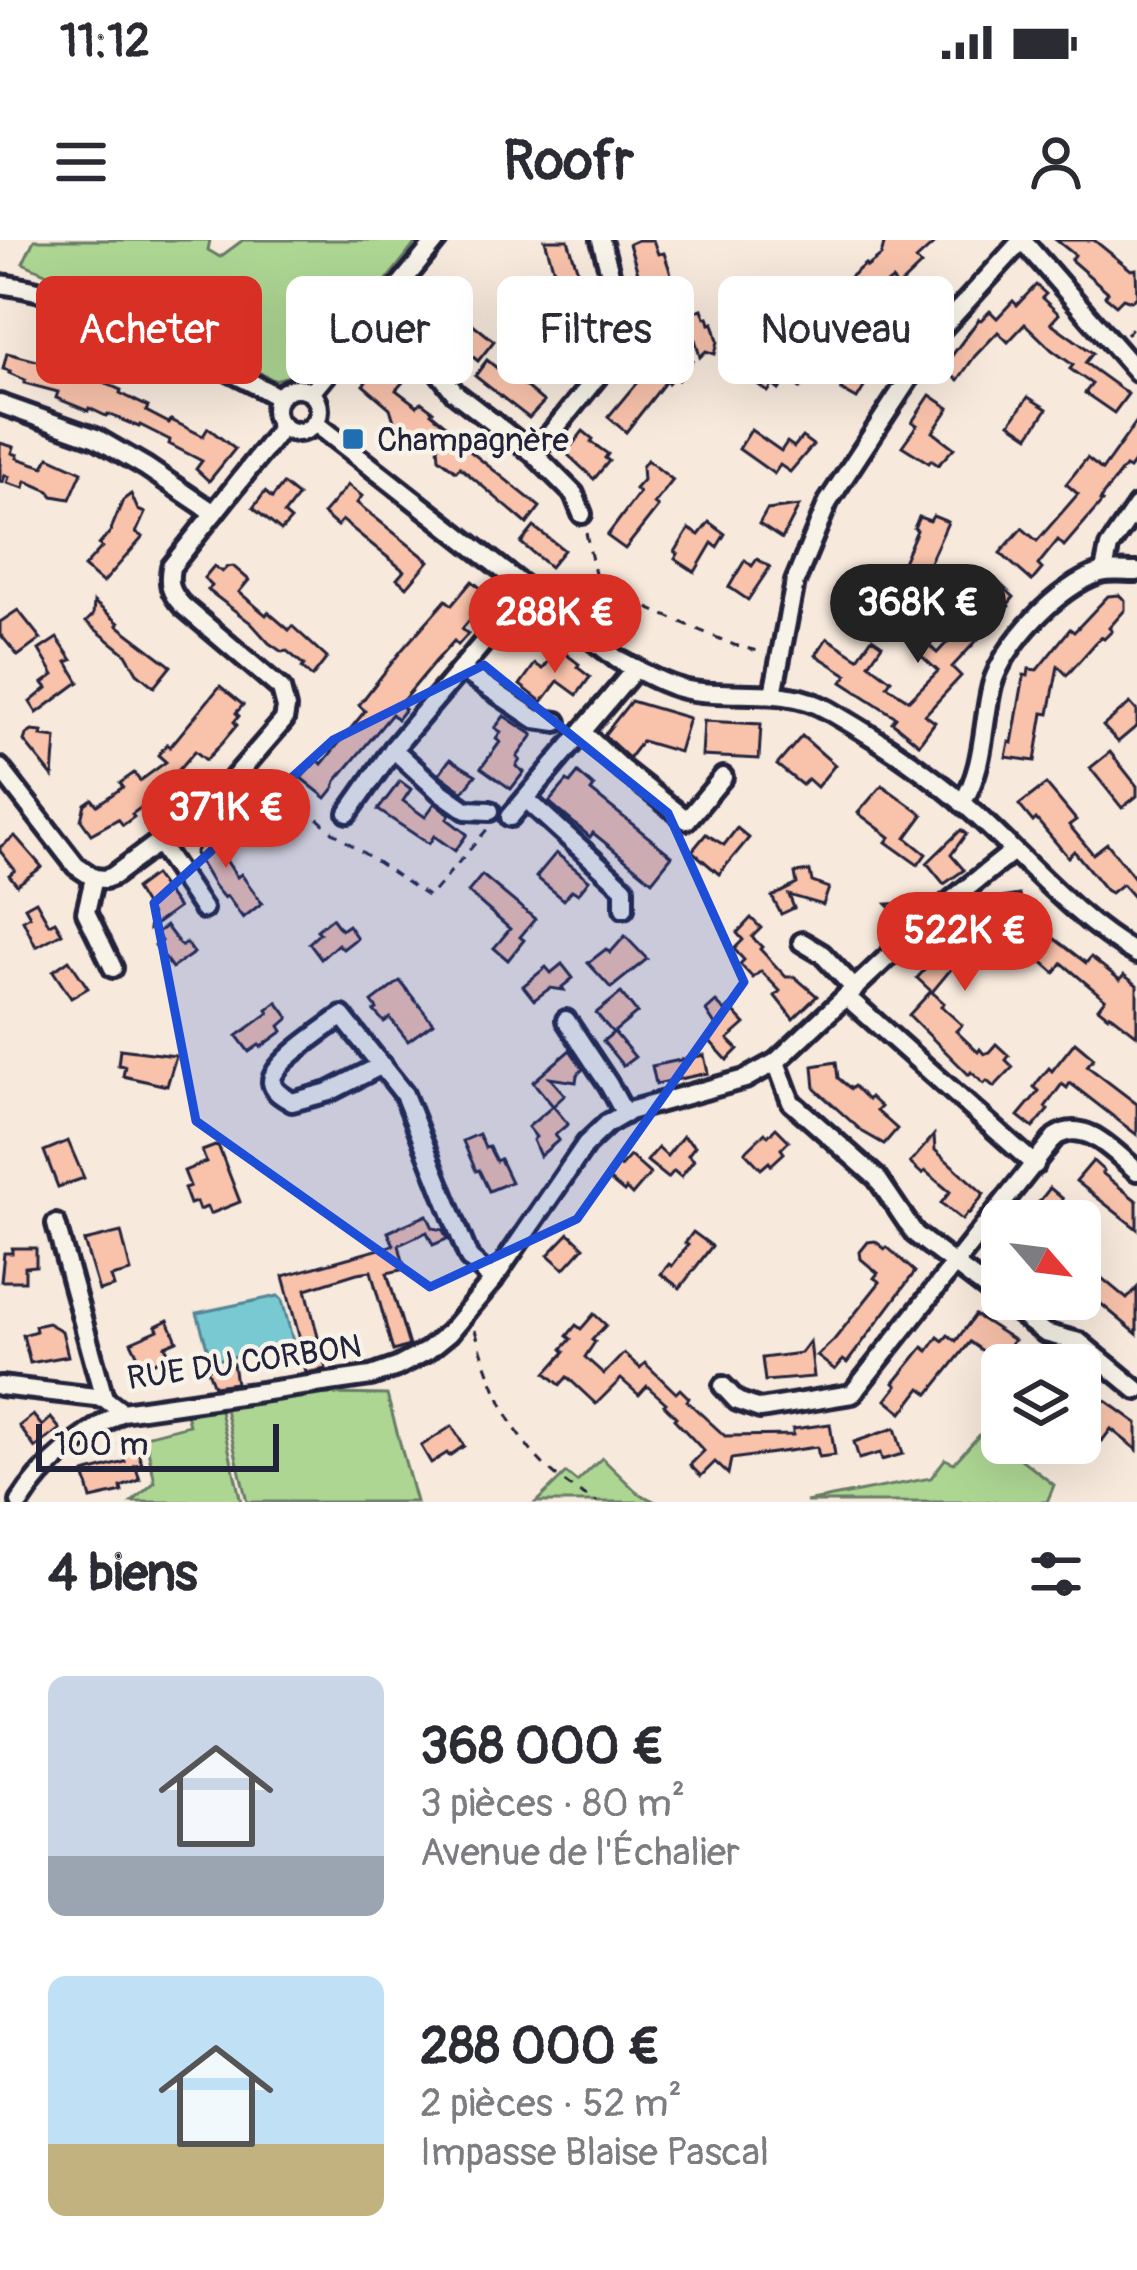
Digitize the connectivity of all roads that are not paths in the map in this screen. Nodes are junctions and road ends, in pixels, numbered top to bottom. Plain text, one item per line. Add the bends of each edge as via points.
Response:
1 (437, 240) edge
2 (601, 240) edge
3 (1022, 240) edge
4 (408, 276) edge
5 (0, 284) edge
6 (1137, 371) edge
7 (319, 384) edge
8 (448, 384) edge
9 (311, 393) junction
10 (279, 398) junction
11 (0, 404) edge
12 (315, 423) junction
13 (283, 426) junction
14 (534, 454) junction
15 (1137, 506) edge
16 (214, 513) junction
17 (582, 514) road end
18 (1104, 571) junction
19 (1137, 572) edge
20 (527, 591) junction
21 (636, 668) junction
22 (461, 669) junction
23 (773, 694) junction
24 (557, 722) dead end
25 (583, 733) junction
26 (393, 749) junction
27 (0, 768) edge
28 (723, 777) dead end
29 (526, 799) junction
30 (962, 802) junction
31 (490, 812) dead end
32 (348, 813) dead end
33 (510, 818) dead end
34 (158, 842) junction
35 (1012, 852) junction
36 (94, 878) junction
37 (624, 908) dead end
38 (203, 909) dead end
39 (802, 942) dead end
40 (1137, 954) edge
41 (113, 968) dead end
42 (851, 993) junction
43 (566, 1020) dead end
44 (776, 1062) junction
45 (382, 1065) junction
46 (625, 1114) junction
47 (1034, 1165) junction
48 (1137, 1171) edge
49 (56, 1224) dead end
50 (954, 1265) junction
51 (493, 1280) junction
52 (0, 1386) edge
53 (723, 1386) dead end
54 (1137, 1390) edge
55 (104, 1398) junction
56 (122, 1412) junction
57 (20, 1502) edge

1 - 4 street
2 - 14 street via 628,339
3 - 6 street
3 - 23 street via 942,328 828,502 795,582
5 - 10 street via 158,335
7 - 9 street
8 - 14 street
9 - 10 street via 290,389
9 - 12 street
10 - 13 street
11 - 16 street via 96,438
12 - 13 street via 296,431
12 - 20 street
13 - 16 street
14 - 17 street via 574,494
15 - 18 street via 1108,547
16 - 34 street via 171,567 168,584 281,689 284,720 214,801
18 - 19 street
18 - 30 street via 1053,600 1007,652 992,684 978,772
20 - 21 street
20 - 22 street
21 - 23 street via 689,691
21 - 25 street
22 - 24 street via 536,718
22 - 26 street
23 - 30 street via 821,706
25 - 28 street via 687,820
25 - 29 street
26 - 31 street via 466,810
26 - 32 street
27 - 36 street
29 - 33 street
29 - 37 street via 624,888
30 - 35 street
34 - 36 street via 113,876
34 - 38 street
35 - 40 street
35 - 42 street, RUE DU CORBON
36 - 41 street via 86,912
39 - 42 street via 822,954
42 - 44 street, RUE DU CORBON
42 - 47 street
43 - 46 street
44 - 46 street, RUE DU CORBON
44 - 50 street via 791,1102 877,1178 915,1234
45 - 45 street via 342,1016 276,1068 272,1082 292,1102
45 - 51 street via 404,1094 469,1258
46 - 51 street, RUE DU CORBON via 586,1144
47 - 48 street via 1054,1137 1076,1129
47 - 50 street
49 - 55 street
50 - 53 street via 852,1394 760,1409
50 - 54 street via 1046,1333 1078,1342
51 - 56 street, RUE DU CORBON via 427,1351 371,1376
52 - 55 street, RUE DU CORBON
55 - 56 street, RUE DU CORBON
56 - 57 street via 68,1448

